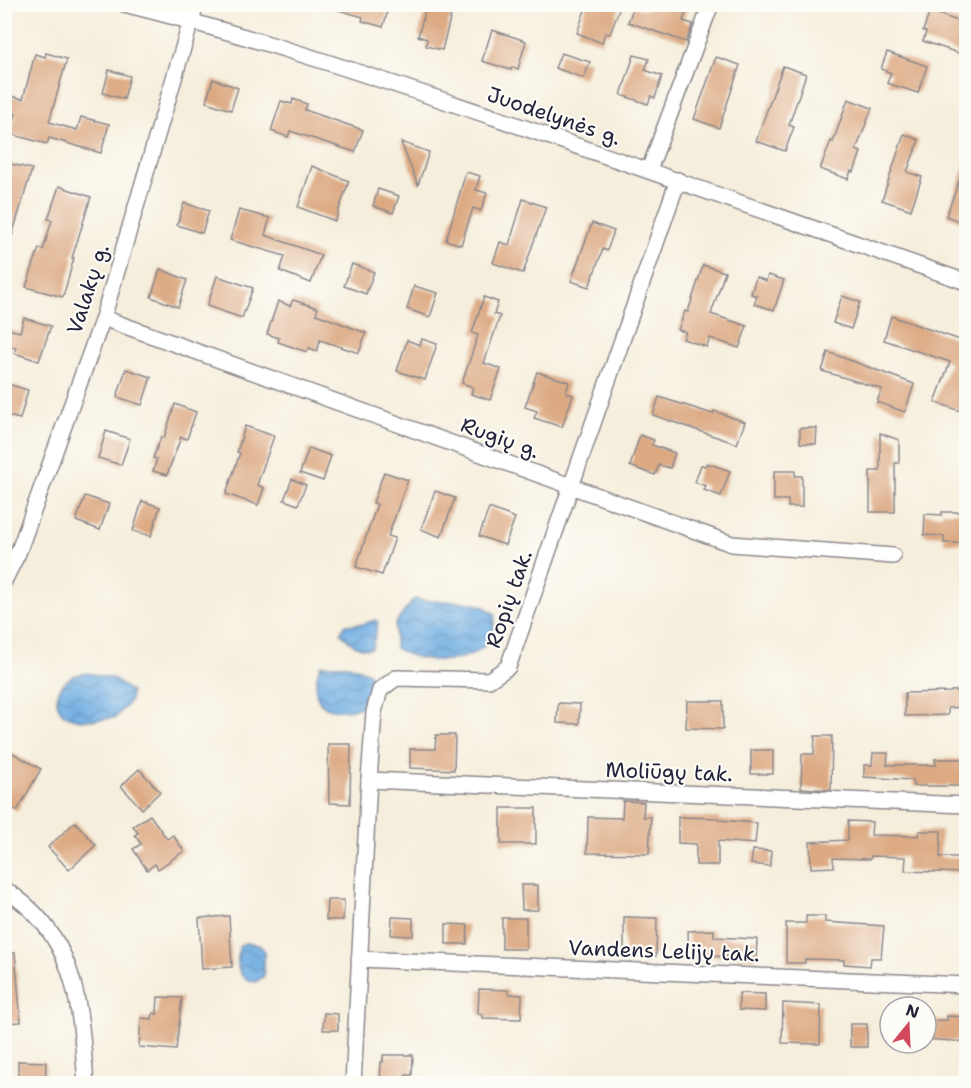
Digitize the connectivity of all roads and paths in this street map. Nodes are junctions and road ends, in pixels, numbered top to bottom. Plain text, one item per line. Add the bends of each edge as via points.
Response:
1 (124, 4) edge
2 (196, 4) edge
3 (711, 4) edge
4 (191, 21) junction
5 (649, 170) junction
6 (678, 180) junction
7 (966, 282) edge
8 (103, 318) junction
9 (571, 486) junction
10 (893, 556) dead end
11 (4, 581) edge
12 (369, 780) junction
13 (966, 805) edge
14 (4, 889) edge
15 (359, 959) junction
16 (966, 985) edge
17 (86, 1083) edge
18 (353, 1083) edge

1 - 4 street, Juodelynės g.
2 - 4 street, Valakų g.
3 - 5 street
4 - 5 street, Juodelynės g. via 305,54
4 - 8 street, Valakų g.
5 - 6 street, Juodelynės g.
6 - 7 street, Juodelynės g.
6 - 9 street, Ropių tak.
8 - 9 street, Rugių g.
8 - 11 street, Valakų g. via 18,553
9 - 10 street, Rugių g. via 732,544
9 - 12 street, Ropių tak. via 508,667 489,680 396,678 380,690 374,712
12 - 13 street, Moliūgų tak.
12 - 15 street, Ropių tak.
14 - 17 street via 21,899 43,921 67,961 81,1012
15 - 16 street, Vandens Lelijų tak.
15 - 18 street, Ropių tak.

